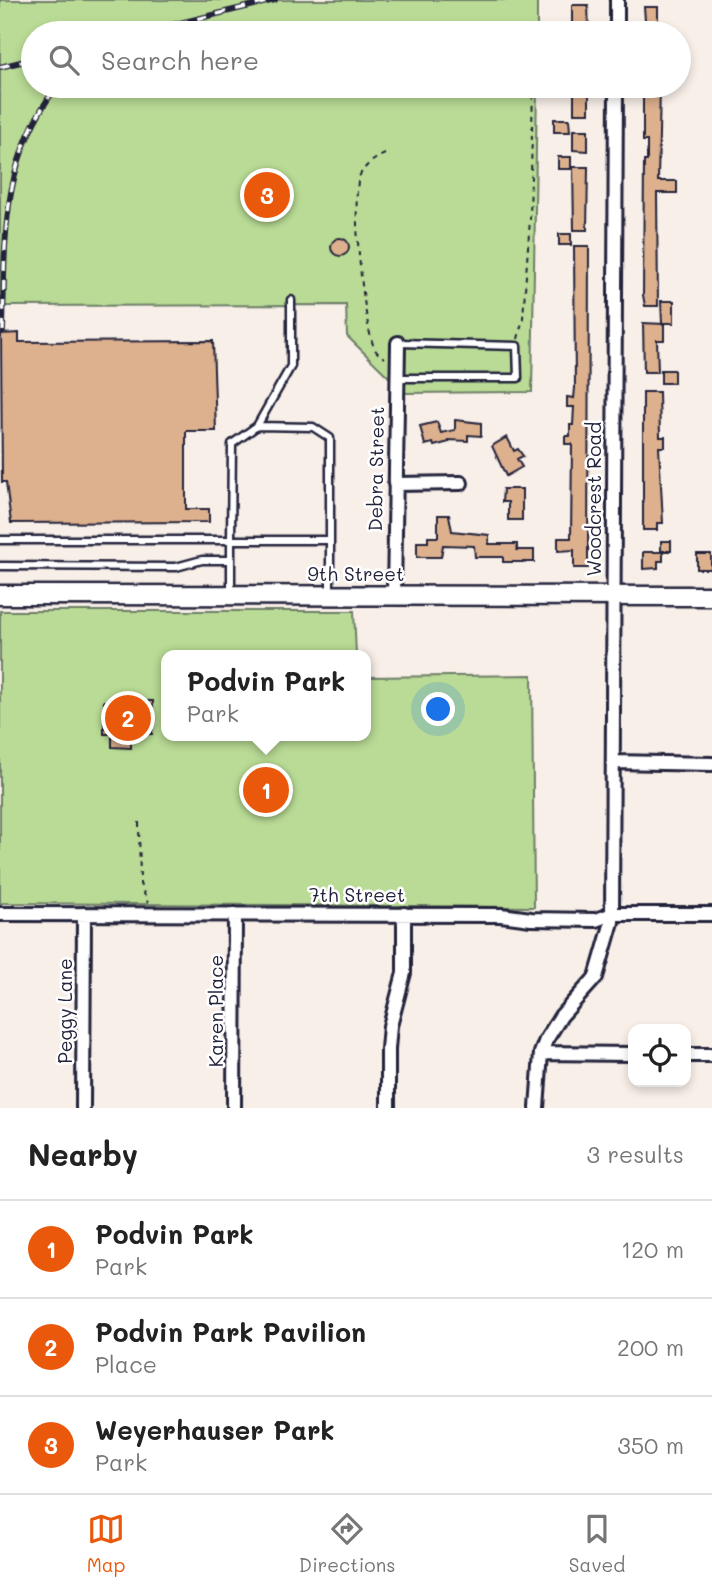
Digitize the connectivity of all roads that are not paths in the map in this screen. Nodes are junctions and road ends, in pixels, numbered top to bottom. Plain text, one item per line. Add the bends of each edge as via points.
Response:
1 (617, 0) edge
2 (617, 21) edge
3 (616, 98) edge
4 (291, 300) dead end
5 (397, 343) joint
6 (397, 372) junction
7 (257, 426) junction
8 (461, 483) dead end
9 (395, 484) junction
10 (0, 540) edge
11 (231, 540) junction
12 (330, 540) junction
13 (231, 560) junction
14 (0, 566) edge
15 (0, 594) edge
16 (231, 594) junction
17 (330, 595) junction
18 (394, 595) junction
19 (712, 596) edge
20 (612, 597) junction
21 (614, 762) junction
22 (712, 764) edge
23 (0, 914) edge
24 (84, 914) junction
25 (235, 914) junction
26 (404, 914) junction
27 (612, 914) junction
28 (712, 914) edge
29 (541, 1053) junction
30 (628, 1054) edge
31 (691, 1055) edge
32 (712, 1055) edge
33 (83, 1108) edge
34 (234, 1108) edge
35 (388, 1108) edge
36 (537, 1108) edge

1 - 2 street
3 - 20 street, Woodcrest Road
4 - 7 lane via 291,366
5 - 6 street, Debra Street
5 - 6 lane via 517,346 518,378
6 - 9 street, Debra Street
7 - 11 lane via 232,444
7 - 12 lane via 313,427 330,438
8 - 9 street
9 - 18 street, Debra Street
10 - 11 lane
11 - 12 lane
11 - 13 lane
12 - 17 lane
13 - 14 lane via 202,560 176,567
13 - 16 lane
15 - 16 street, 9th Street
16 - 17 street, 9th Street
17 - 18 street, 9th Street
18 - 20 street, 9th Street
19 - 20 street, 9th Street
20 - 21 street, Woodcrest Road
21 - 22 street
21 - 27 street, Woodcrest Road
23 - 24 street, 7th Street
24 - 25 street, 7th Street
24 - 33 street, Peggy Lane
25 - 26 street, 7th Street
25 - 34 street, Karen Place
26 - 27 street, 7th Street via 596,920
26 - 35 street via 404,972 388,1049
27 - 28 street, 7th Street
27 - 29 street, Woodcrest Road via 596,976 561,1016
29 - 30 street
29 - 36 street
31 - 32 street

